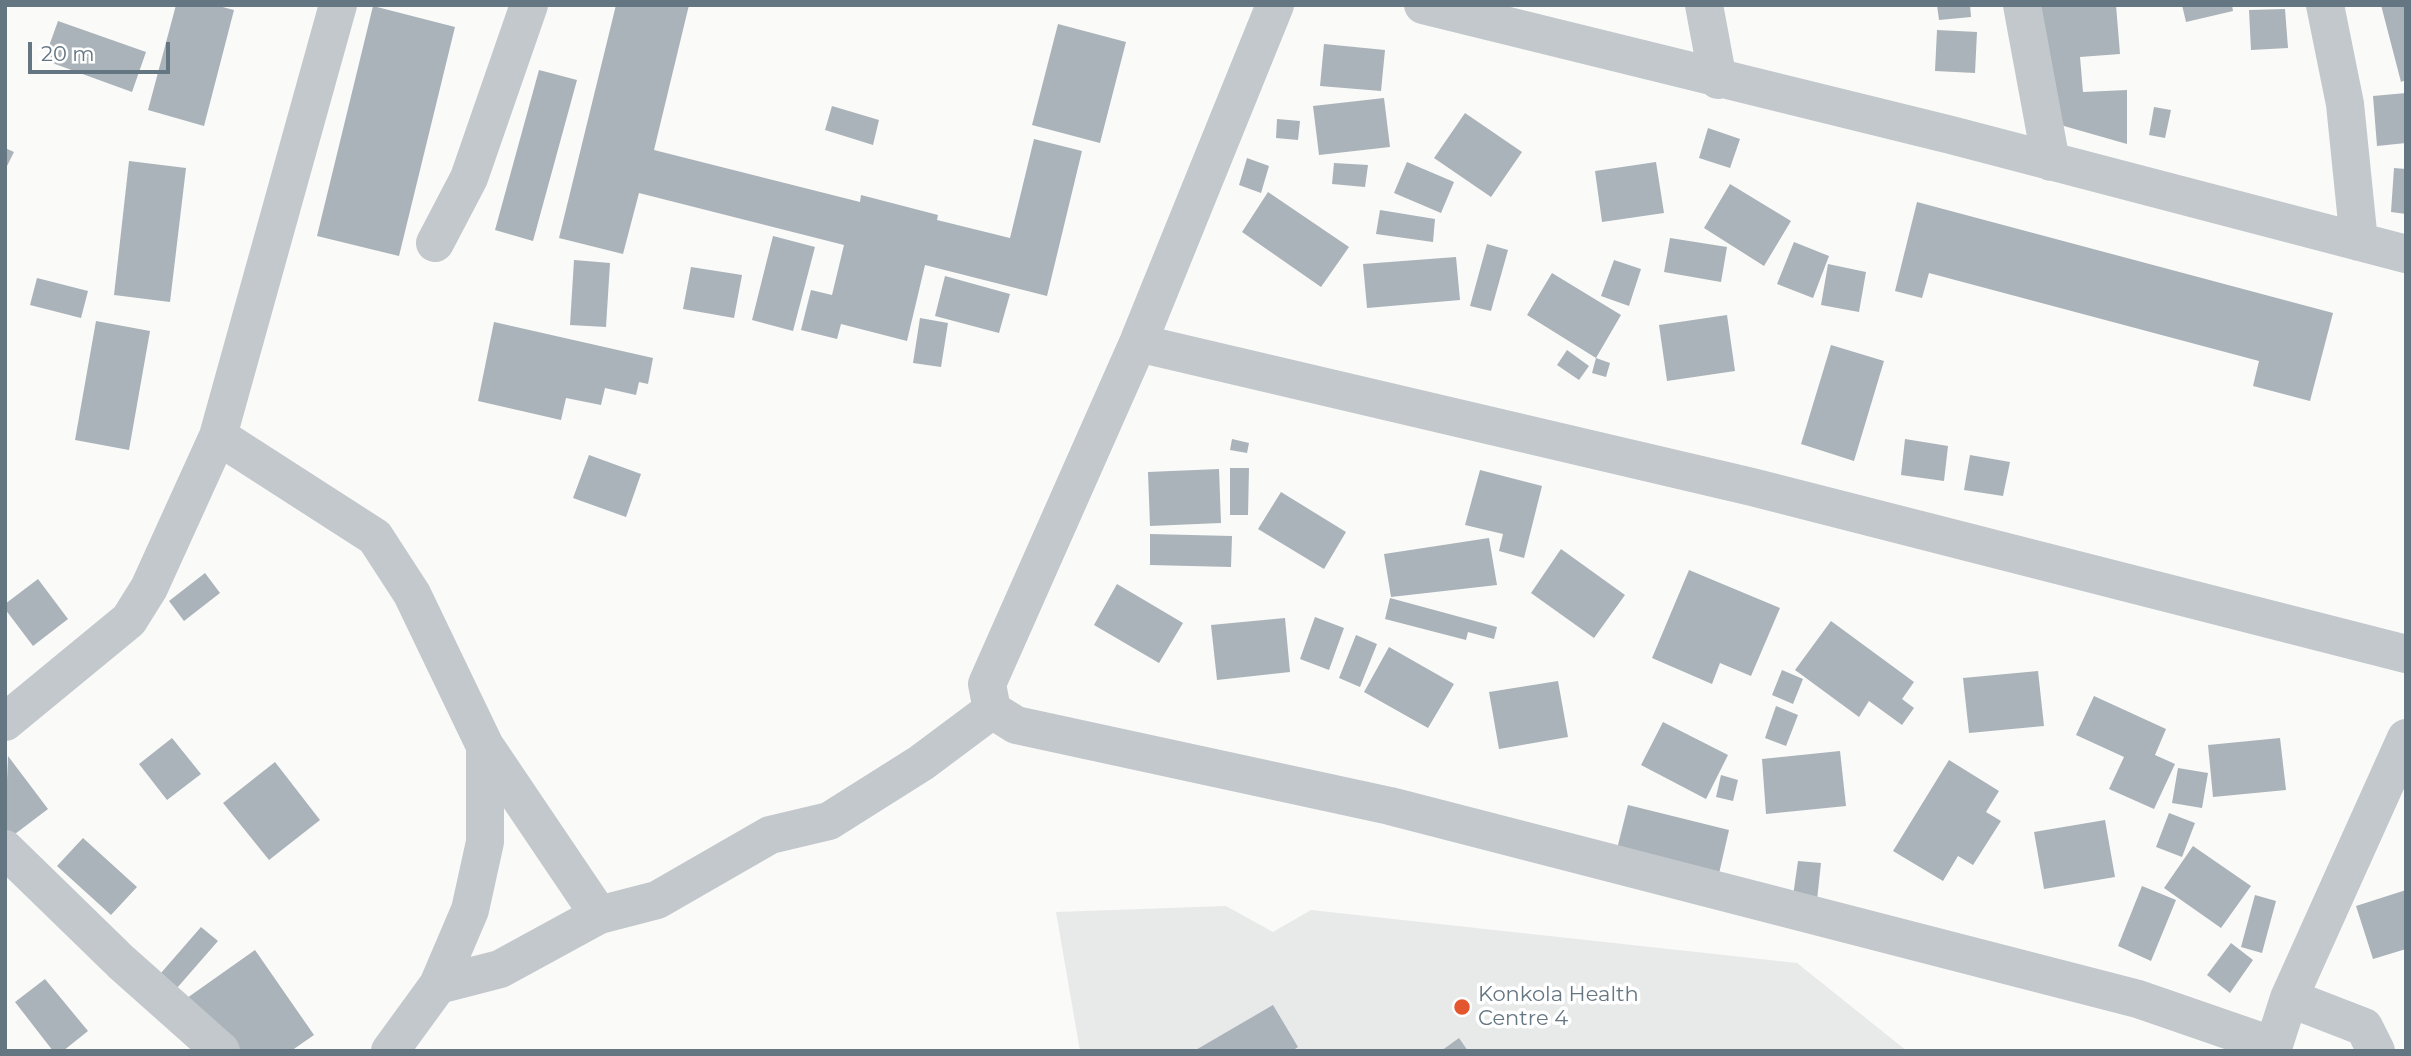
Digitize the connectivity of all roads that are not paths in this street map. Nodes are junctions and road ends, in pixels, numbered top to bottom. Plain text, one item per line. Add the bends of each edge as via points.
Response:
1 (338, 5) edge
2 (528, 5) edge
3 (1275, 5) edge
4 (1423, 5) edge
5 (1704, 5) edge
6 (2022, 5) edge
7 (2325, 5) edge
8 (1718, 80) junction
9 (2051, 162) junction
10 (2359, 242) junction
11 (435, 243) dead end
12 (2406, 254) edge
13 (1138, 343) junction
14 (218, 436) junction
15 (2406, 654) edge
16 (992, 710) junction
17 (5, 722) edge
18 (2406, 738) edge
19 (485, 746) junction
20 (5, 849) edge
21 (600, 915) junction
22 (438, 985) junction
23 (2289, 998) junction
24 (2273, 1049) edge
25 (221, 1051) edge
26 (390, 1051) edge
27 (2376, 1051) edge

1 - 14 street
2 - 11 street via 470,178
3 - 13 street
4 - 8 street
5 - 8 street
6 - 9 street
7 - 10 street via 2346,104
8 - 9 street
9 - 10 street
10 - 12 street
13 - 15 street via 1752,487
13 - 16 street via 987,684
14 - 17 street via 149,588 129,620
14 - 19 street via 375,537 412,594
16 - 21 street via 921,763 830,821 770,835 657,900
16 - 24 street via 1016,725 1390,806 2138,999
18 - 23 street
19 - 21 street
19 - 22 street via 485,842 470,911
20 - 25 street
21 - 22 street via 500,969
22 - 26 street
23 - 24 street
23 - 27 street via 2364,1027

